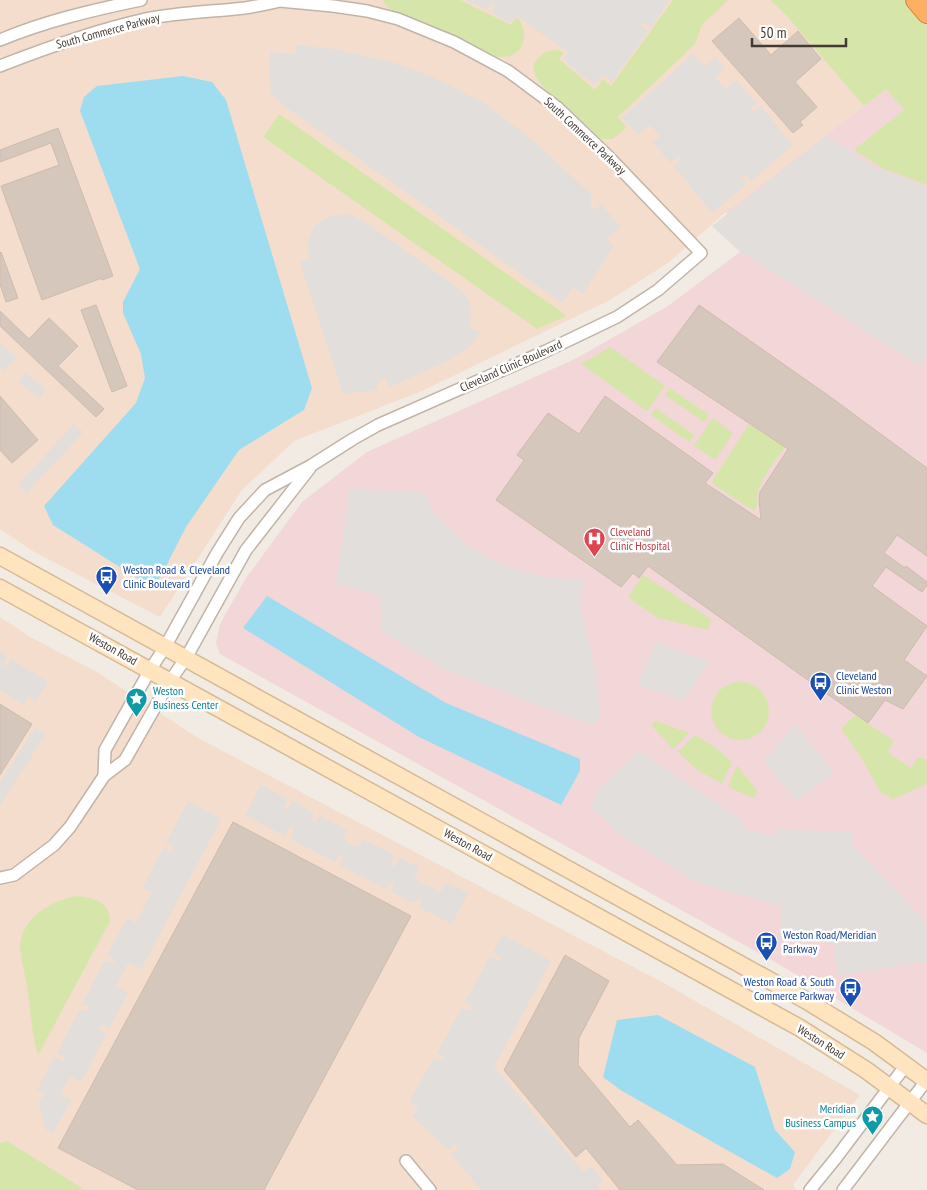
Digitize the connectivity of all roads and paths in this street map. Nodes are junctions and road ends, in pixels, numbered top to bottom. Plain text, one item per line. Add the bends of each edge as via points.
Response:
1 (141, 0) edge
2 (916, 0) edge
3 (274, 1) edge
4 (927, 14) edge
5 (0, 40) edge
6 (0, 66) edge
7 (701, 253) joint
8 (312, 465) junction
9 (0, 556) edge
10 (0, 588) edge
11 (165, 647) junction
12 (186, 658) junction
13 (150, 670) junction
14 (170, 681) junction
15 (104, 776) junction
16 (0, 878) edge
17 (906, 1065) junction
18 (927, 1081) edge
19 (890, 1086) junction
20 (911, 1102) junction
21 (927, 1115) edge
22 (406, 1162) dead end
23 (430, 1190) edge
24 (810, 1190) edge
25 (844, 1190) edge

1 - 5 street, South Commerce Parkway via 84,12
2 - 4 highway
3 - 6 street, South Commerce Parkway via 237,9 188,12 142,20
3 - 7 street, South Commerce Parkway via 333,6 398,19 454,42 508,71 558,108
7 - 8 street, Cleveland Clinic Boulevard via 658,290 617,317 378,425
8 - 11 street, Cleveland Clinic Boulevard via 265,490 239,518
8 - 12 street, Cleveland Clinic Boulevard via 246,550
9 - 11 main road
10 - 13 main road, Weston Road
11 - 12 main road
11 - 13 street, Cleveland Clinic Boulevard
12 - 14 street, Cleveland Clinic Boulevard
12 - 17 main road via 798,996 842,1021
13 - 14 main road, Weston Road
13 - 15 street, Cleveland Clinic Boulevard via 105,750
14 - 15 street, Cleveland Clinic Boulevard via 125,760
14 - 19 main road, Weston Road via 800,1028
15 - 16 street via 54,845 14,875
17 - 18 main road
17 - 19 street
18 - 20 street
19 - 20 main road, Weston Road
19 - 24 street
20 - 21 main road, Weston Road
20 - 25 street
22 - 23 street

